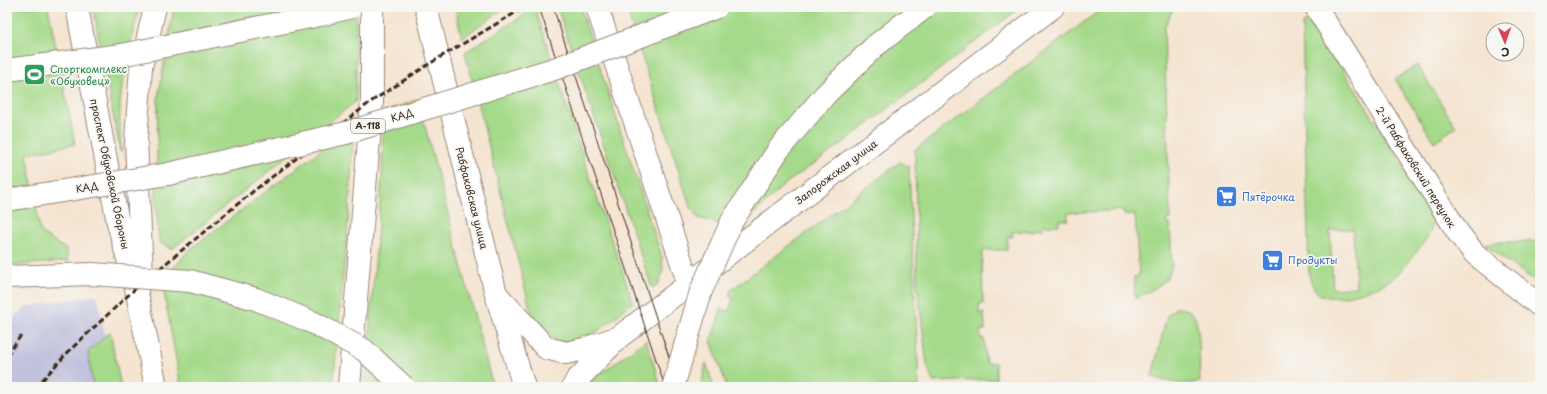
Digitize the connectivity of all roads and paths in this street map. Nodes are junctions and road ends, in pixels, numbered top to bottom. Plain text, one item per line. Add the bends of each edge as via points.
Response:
1 (77, 7) edge
2 (155, 7) edge
3 (352, 7) edge
4 (372, 7) edge
5 (426, 7) edge
6 (598, 7) edge
7 (717, 7) edge
8 (925, 7) edge
9 (1054, 7) edge
10 (1316, 7) edge
11 (7, 70) edge
12 (7, 200) edge
13 (7, 277) edge
14 (689, 285) junction
15 (496, 294) junction
16 (1540, 306) edge
17 (619, 337) junction
18 (148, 344) junction
19 (156, 387) edge
20 (349, 387) edge
21 (404, 387) edge
22 (524, 387) edge
23 (573, 387) edge
24 (673, 387) edge

1 - 18 main road, проспект Обуховской Обороны via 118,223
2 - 18 main road via 141,67 136,140 142,283
3 - 11 main road, bridge via 121,55
4 - 20 main road via 372,101
5 - 15 main road, Рабфаковская улица
6 - 14 main road
7 - 12 main road, КАД / А-118, bridge via 557,68 346,133 168,174
8 - 24 main road, bridge via 875,46 825,95 779,149 729,228 701,291
9 - 14 main road, Запорожская улица
10 - 16 main road, 2-й Рабфаковский переулок via 1459,234 1475,254
13 - 21 main road, bridge via 92,274 190,281 256,299 314,323 364,350
14 - 17 main road, Запорожская улица
15 - 17 main road via 546,348 566,353
15 - 22 main road, Рабфаковская улица
17 - 23 main road
18 - 19 main road, проспект Обуховской Обороны

